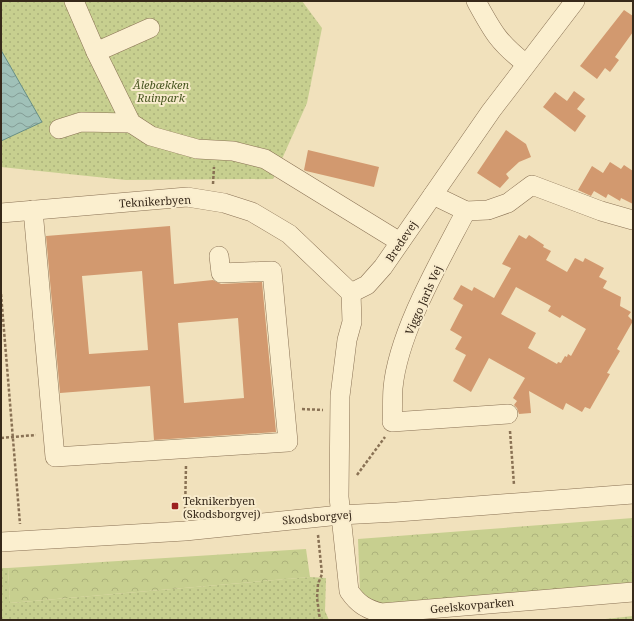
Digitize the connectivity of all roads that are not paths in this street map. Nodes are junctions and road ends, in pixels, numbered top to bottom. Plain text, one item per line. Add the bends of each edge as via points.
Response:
1 (74, 1) edge
2 (476, 1) edge
3 (575, 1) edge
4 (150, 28) dead end
5 (96, 52) junction
6 (526, 64) junction
7 (131, 123) junction
8 (59, 129) dead end
9 (432, 195) junction
10 (33, 210) junction
11 (466, 211) junction
12 (1, 213) edge
13 (633, 220) edge
14 (400, 242) junction
15 (219, 256) dead end
16 (351, 293) junction
17 (508, 414) road end
18 (633, 494) edge
19 (340, 514) junction
20 (1, 542) edge
21 (633, 592) edge

1 - 5 street
2 - 6 street via 495,36 506,49
3 - 6 street, Bredevej
4 - 5 street
5 - 7 street
6 - 9 street, Bredevej
7 - 8 street via 81,122
7 - 14 street via 151,136 197,149 232,151 265,159
9 - 11 street
9 - 14 street, Bredevej
10 - 12 street, Teknikerbyen
10 - 15 street via 55,457 288,442 272,271 220,273
10 - 16 street, Teknikerbyen via 187,197 224,203 252,212 290,234
11 - 13 street via 488,210 508,203 532,185 600,211
11 - 17 street, Viggo Jarls Vej via 415,312 401,353 393,388 392,422
14 - 16 street, Bredevej via 383,268 367,285
16 - 19 street via 352,322 347,340 340,396
18 - 19 street, Skodsborgvej
19 - 20 street, Skodsborgvej via 185,531
19 - 21 street, Geelskovparken via 350,591 357,603 368,610 381,613

